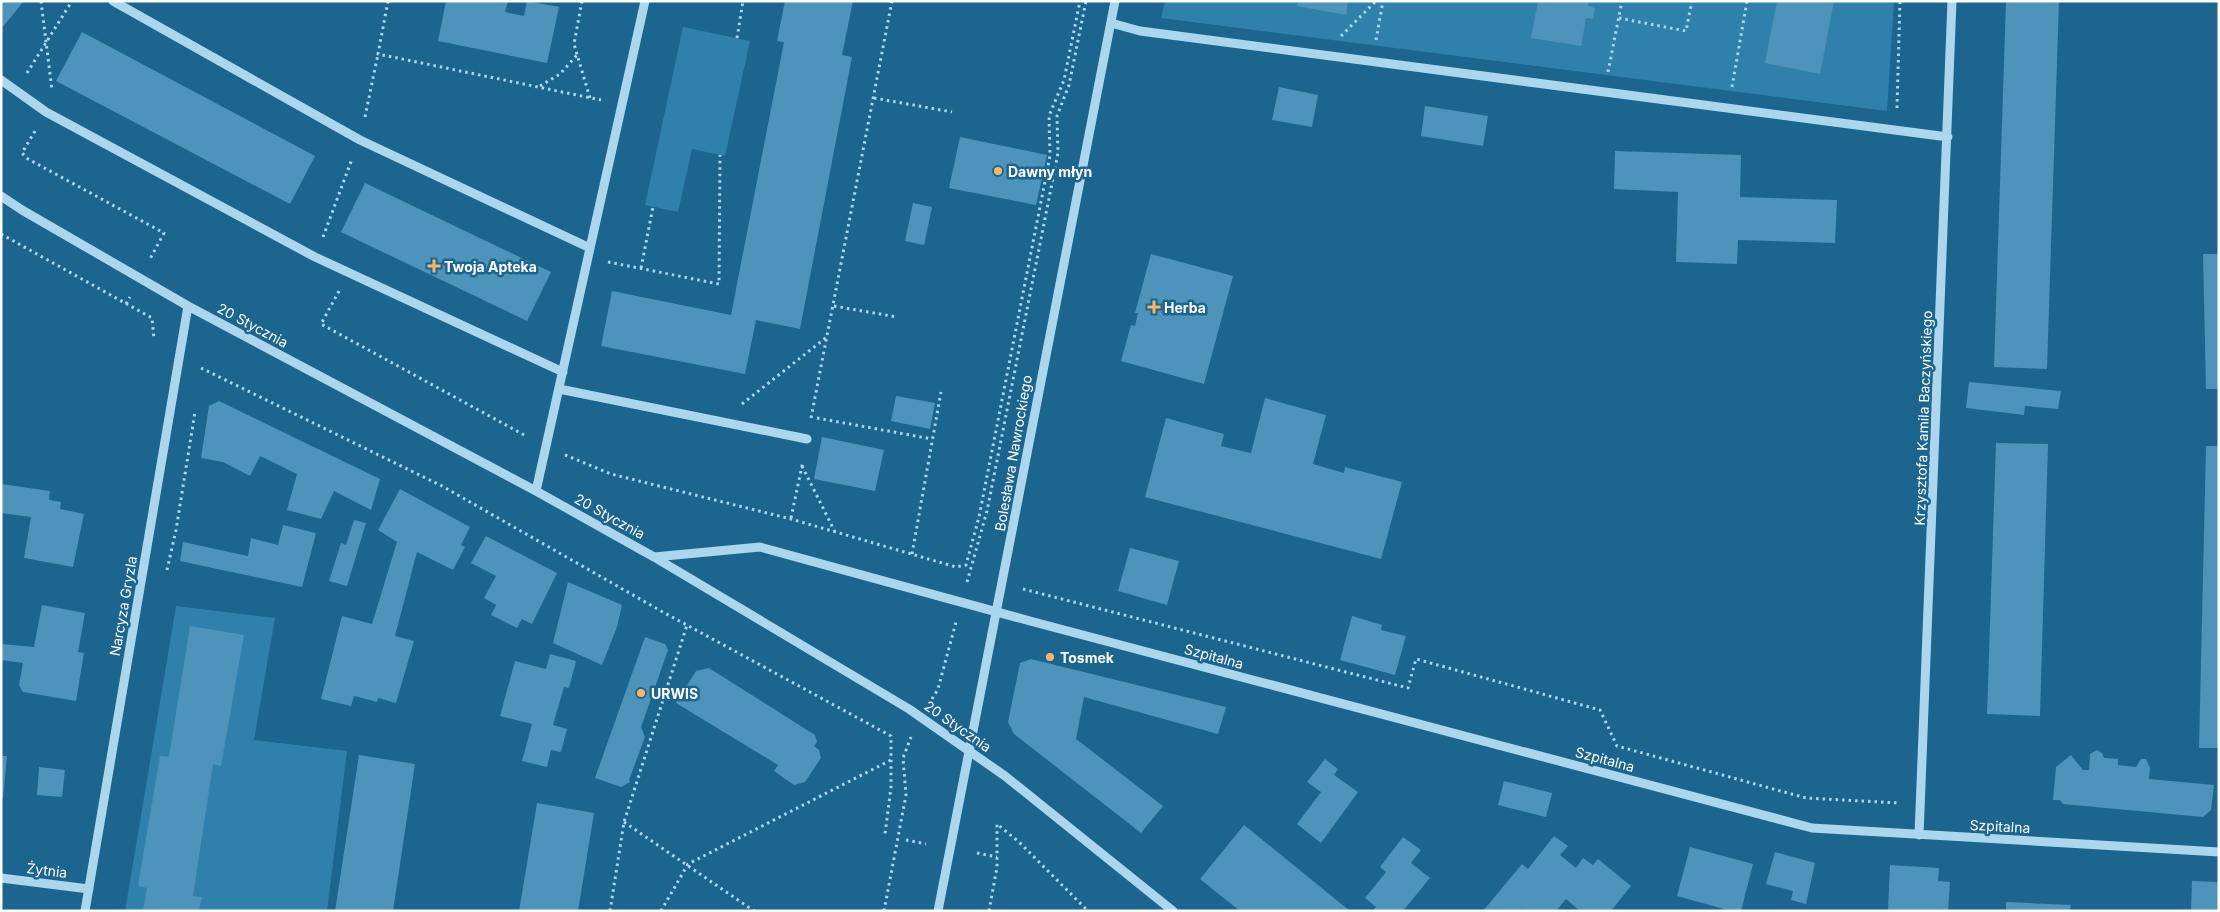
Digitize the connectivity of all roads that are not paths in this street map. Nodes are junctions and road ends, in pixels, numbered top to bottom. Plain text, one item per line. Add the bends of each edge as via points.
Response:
1 (113, 1) edge
2 (645, 1) edge
3 (1115, 1) edge
4 (1952, 1) edge
5 (1111, 23) junction
6 (1, 80) edge
7 (1948, 137) junction
8 (1, 196) edge
9 (589, 253) junction
10 (188, 306) junction
11 (563, 372) junction
12 (559, 389) junction
13 (807, 439) road end
14 (536, 491) junction
15 (654, 557) junction
16 (998, 612) junction
17 (969, 750) junction
18 (1919, 835) junction
19 (2219, 852) edge
20 (1, 878) edge
21 (89, 889) junction
22 (85, 911) edge
23 (938, 911) edge
24 (1173, 911) edge

1 - 9 street via 360,140
2 - 9 street
3 - 5 street, Bolesława Nawrockiego
4 - 7 street, Krzysztofa Kamila Baczyńskiego
5 - 7 street via 1140,30 1372,62
5 - 16 street, Bolesława Nawrockiego
6 - 11 street via 46,112 315,257
7 - 18 street, Krzysztofa Kamila Baczyńskiego
8 - 10 street, 20 Stycznia
9 - 11 street
10 - 14 street, 20 Stycznia
10 - 21 street, Narcyza Gryzla
11 - 12 street
12 - 13 street
12 - 14 street
14 - 15 street, 20 Stycznia
15 - 16 street, Szpitalna via 760,547
15 - 17 street, 20 Stycznia via 922,718
16 - 17 street, Bolesława Nawrockiego
16 - 18 street, Szpitalna via 1812,828
17 - 23 street, Bolesława Nawrockiego
17 - 24 street, 20 Stycznia
18 - 19 street, Szpitalna
20 - 21 street, Żytnia
21 - 22 street, Narcyza Gryzla

